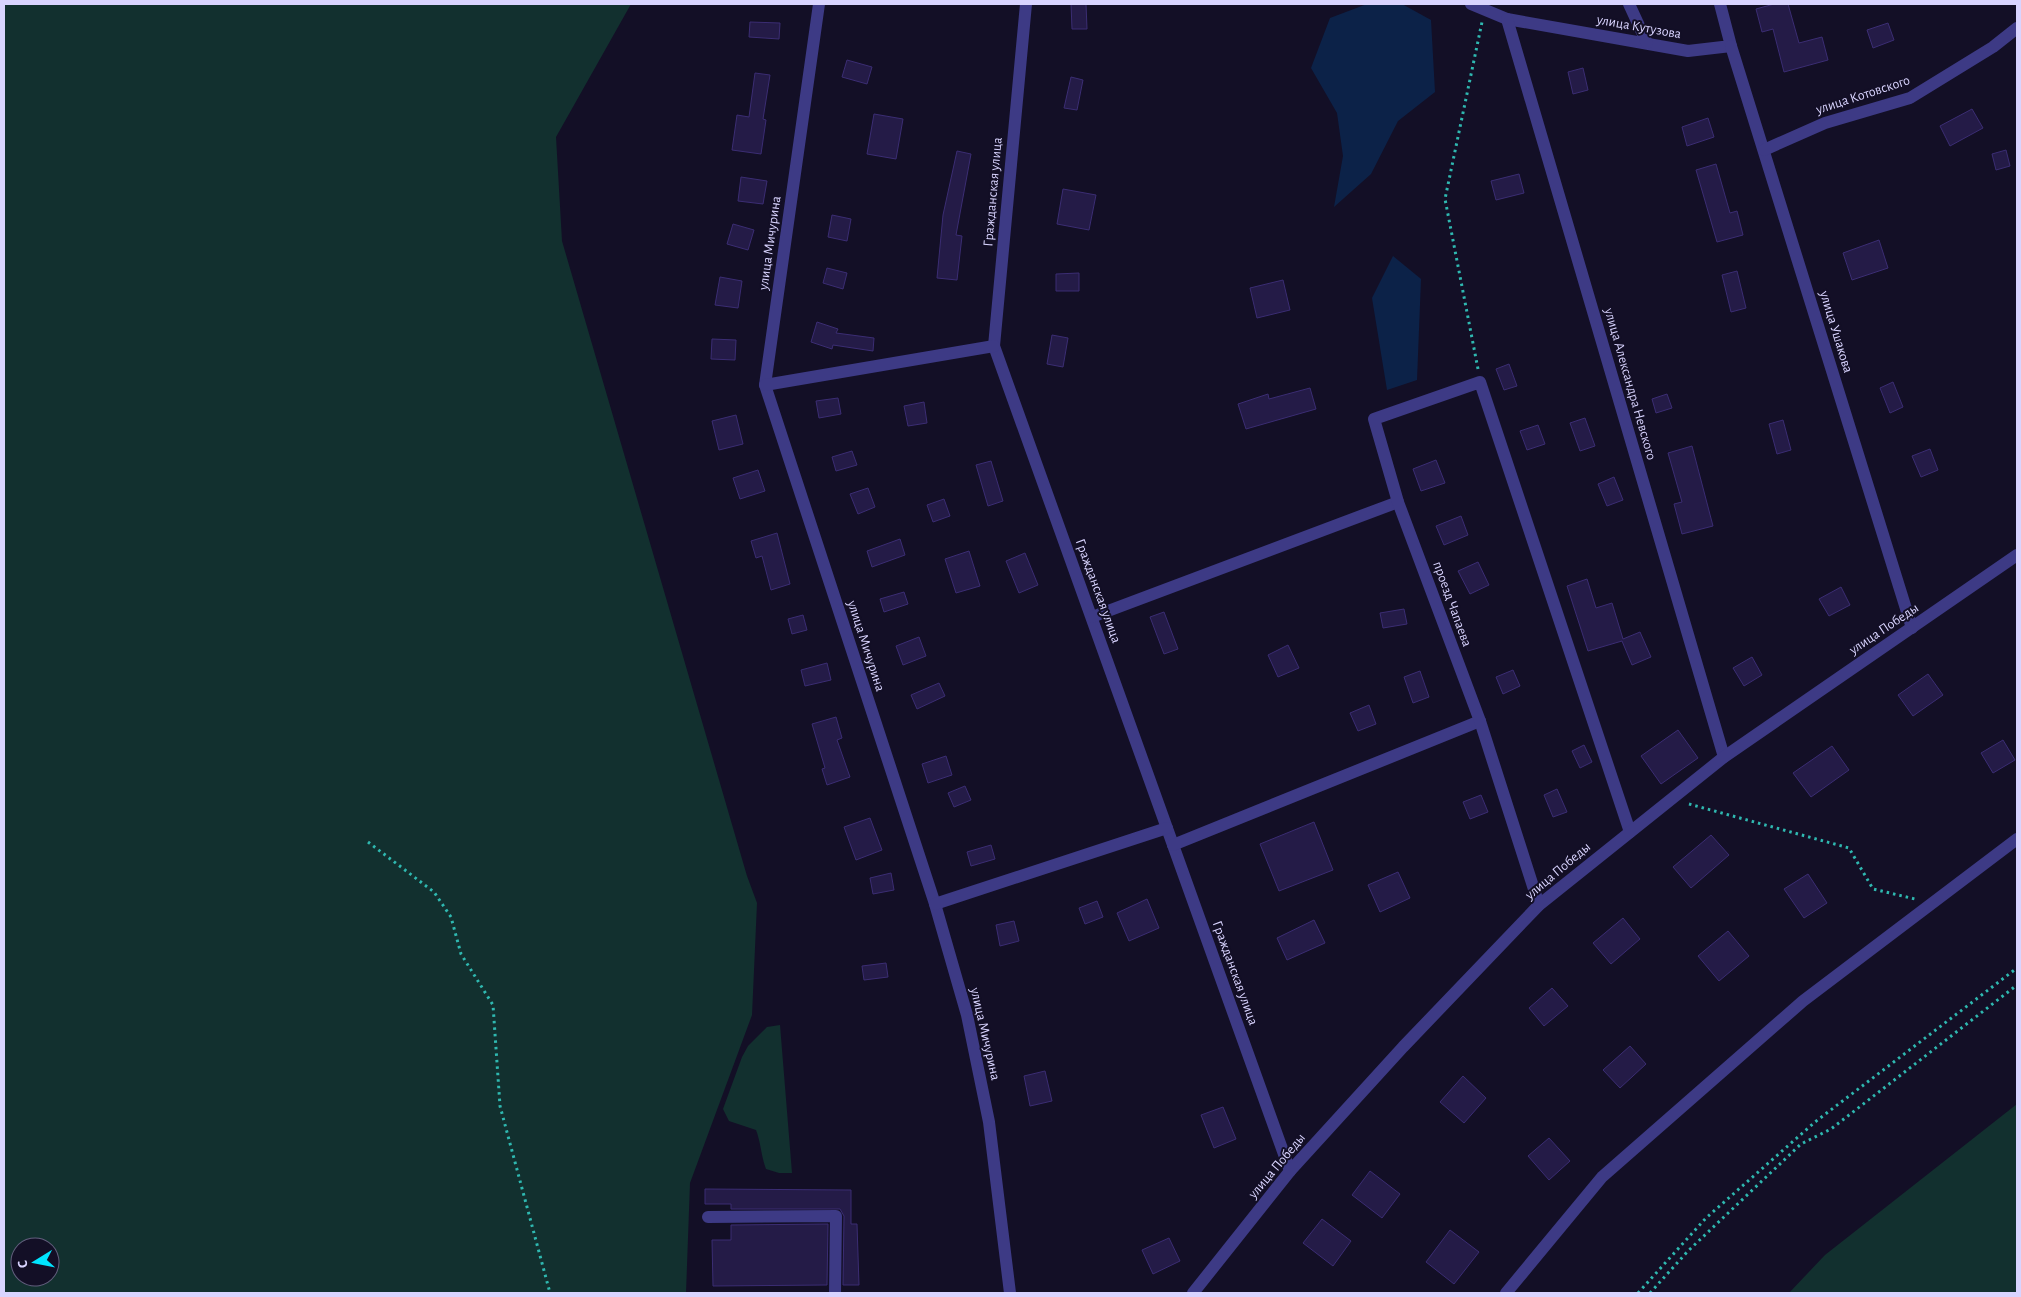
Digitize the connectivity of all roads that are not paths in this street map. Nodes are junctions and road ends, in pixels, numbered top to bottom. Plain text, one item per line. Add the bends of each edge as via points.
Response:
1 (819, 4) edge
2 (1026, 4) edge
3 (1471, 4) edge
4 (1629, 4) edge
5 (1720, 4) edge
6 (1507, 19) junction
7 (2017, 28) edge
8 (1647, 43) junction
9 (1731, 46) junction
10 (1764, 150) junction
11 (994, 346) junction
12 (765, 385) junction
13 (1398, 502) junction
14 (2017, 555) edge
15 (1092, 617) junction
16 (1912, 628) junction
17 (1480, 721) junction
18 (1724, 757) junction
19 (1167, 828) junction
20 (1630, 832) junction
21 (2017, 839) edge
22 (1173, 844) junction
23 (935, 904) junction
24 (1539, 905) junction
25 (1290, 1171) junction
26 (708, 1217) dead end
27 (835, 1293) edge
28 (1010, 1293) edge
29 (1193, 1293) edge
30 (1506, 1293) edge

1 - 12 street, улица Мичурина
2 - 11 street, Гражданская улица
3 - 6 street, улица Кутузова
4 - 8 street
5 - 9 street
6 - 8 street, улица Кутузова
6 - 18 street, улица Александра Невского
7 - 10 street, улица Котовского via 1993,47 1910,98 1825,123
8 - 9 street, улица Кутузова via 1688,51
9 - 10 street, улица Ушакова
10 - 16 street, улица Ушакова
11 - 12 street
11 - 15 street, Гражданская улица
12 - 23 street, улица Мичурина
13 - 15 street
13 - 17 street, проезд Чапаева
13 - 20 street, проезд Чапаева via 1374,419 1480,382
14 - 16 street, улица Победы
15 - 19 street, Гражданская улица
16 - 18 street, улица Победы
17 - 22 street
17 - 24 street, проезд Чапаева
18 - 20 street, улица Победы
19 - 22 street, Гражданская улица
19 - 23 street
20 - 24 street, улица Победы
21 - 30 street via 1803,1001 1602,1177
22 - 25 street, Гражданская улица
23 - 28 street, улица Мичурина via 967,1015 989,1122
24 - 25 street, улица Победы
25 - 29 street, улица Победы
26 - 27 street via 836,1216

